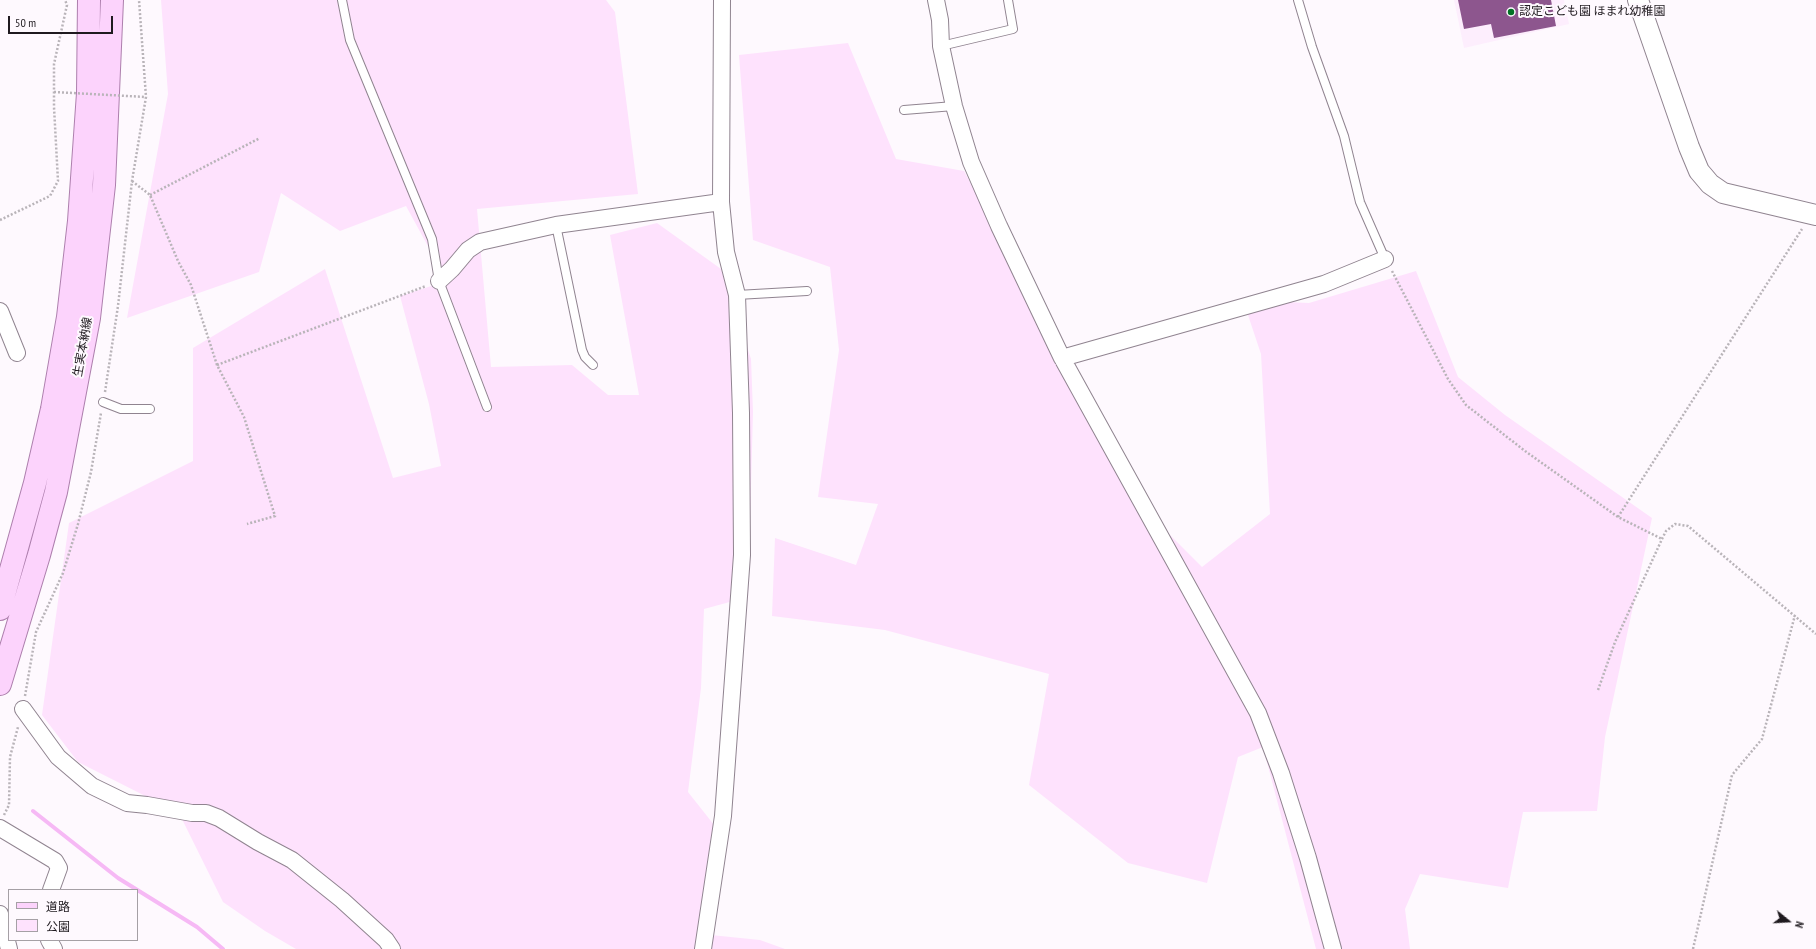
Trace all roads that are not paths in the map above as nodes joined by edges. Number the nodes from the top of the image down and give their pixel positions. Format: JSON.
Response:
{"nodes":[{"id":1,"x":89,"y":0,"type":"edge"},
{"id":2,"x":112,"y":0,"type":"edge"},
{"id":3,"x":342,"y":0,"type":"edge"},
{"id":4,"x":722,"y":0,"type":"edge"},
{"id":5,"x":936,"y":0,"type":"edge"},
{"id":6,"x":1008,"y":0,"type":"edge"},
{"id":7,"x":1298,"y":0,"type":"edge"},
{"id":8,"x":1638,"y":0,"type":"edge"},
{"id":9,"x":941,"y":46,"type":"junction"},
{"id":10,"x":954,"y":106,"type":"junction"},
{"id":11,"x":904,"y":110,"type":"dead end"},
{"id":12,"x":721,"y":202,"type":"junction"},
{"id":13,"x":1814,"y":214,"type":"edge"},
{"id":14,"x":556,"y":225,"type":"junction"},
{"id":15,"x":1385,"y":259,"type":"joint"},
{"id":16,"x":439,"y":281,"type":"junction"},
{"id":17,"x":807,"y":291,"type":"dead end"},
{"id":18,"x":737,"y":295,"type":"junction"},
{"id":19,"x":0,"y":311,"type":"edge"},
{"id":20,"x":17,"y":353,"type":"dead end"},
{"id":21,"x":1062,"y":358,"type":"junction"},
{"id":22,"x":593,"y":365,"type":"dead end"},
{"id":23,"x":103,"y":402,"type":"dead end"},
{"id":24,"x":487,"y":407,"type":"dead end"},
{"id":25,"x":150,"y":408,"type":"dead end"},
{"id":26,"x":0,"y":609,"type":"edge"},
{"id":27,"x":0,"y":684,"type":"edge"},
{"id":28,"x":23,"y":709,"type":"dead end"},
{"id":29,"x":0,"y":828,"type":"edge"},
{"id":30,"x":50,"y":889,"type":"edge"},
{"id":31,"x":0,"y":914,"type":"edge"},
{"id":32,"x":9,"y":949,"type":"edge"},
{"id":33,"x":392,"y":949,"type":"edge"},
{"id":34,"x":703,"y":949,"type":"edge"},
{"id":35,"x":1333,"y":949,"type":"edge"}],
"edges":[{"from":1,"to":26,"type":"main road","name":"生実本納線"},
{"from":2,"to":27,"type":"main road","name":"生実本納線"},
{"from":3,"to":16,"type":"lane"},
{"from":4,"to":12,"type":"street"},
{"from":5,"to":9,"type":"street"},
{"from":6,"to":9,"type":"lane"},
{"from":7,"to":15,"type":"lane"},
{"from":8,"to":13,"type":"street"},
{"from":9,"to":10,"type":"street"},
{"from":10,"to":11,"type":"lane"},
{"from":10,"to":21,"type":"street"},
{"from":12,"to":14,"type":"street"},
{"from":12,"to":18,"type":"street"},
{"from":14,"to":16,"type":"street"},
{"from":14,"to":22,"type":"lane"},
{"from":15,"to":21,"type":"street"},
{"from":16,"to":24,"type":"lane"},
{"from":17,"to":18,"type":"lane"},
{"from":18,"to":34,"type":"street"},
{"from":19,"to":20,"type":"street"},
{"from":21,"to":35,"type":"street"},
{"from":23,"to":25,"type":"lane"},
{"from":28,"to":33,"type":"street"},
{"from":29,"to":30,"type":"street"},
{"from":31,"to":32,"type":"street"}]}
